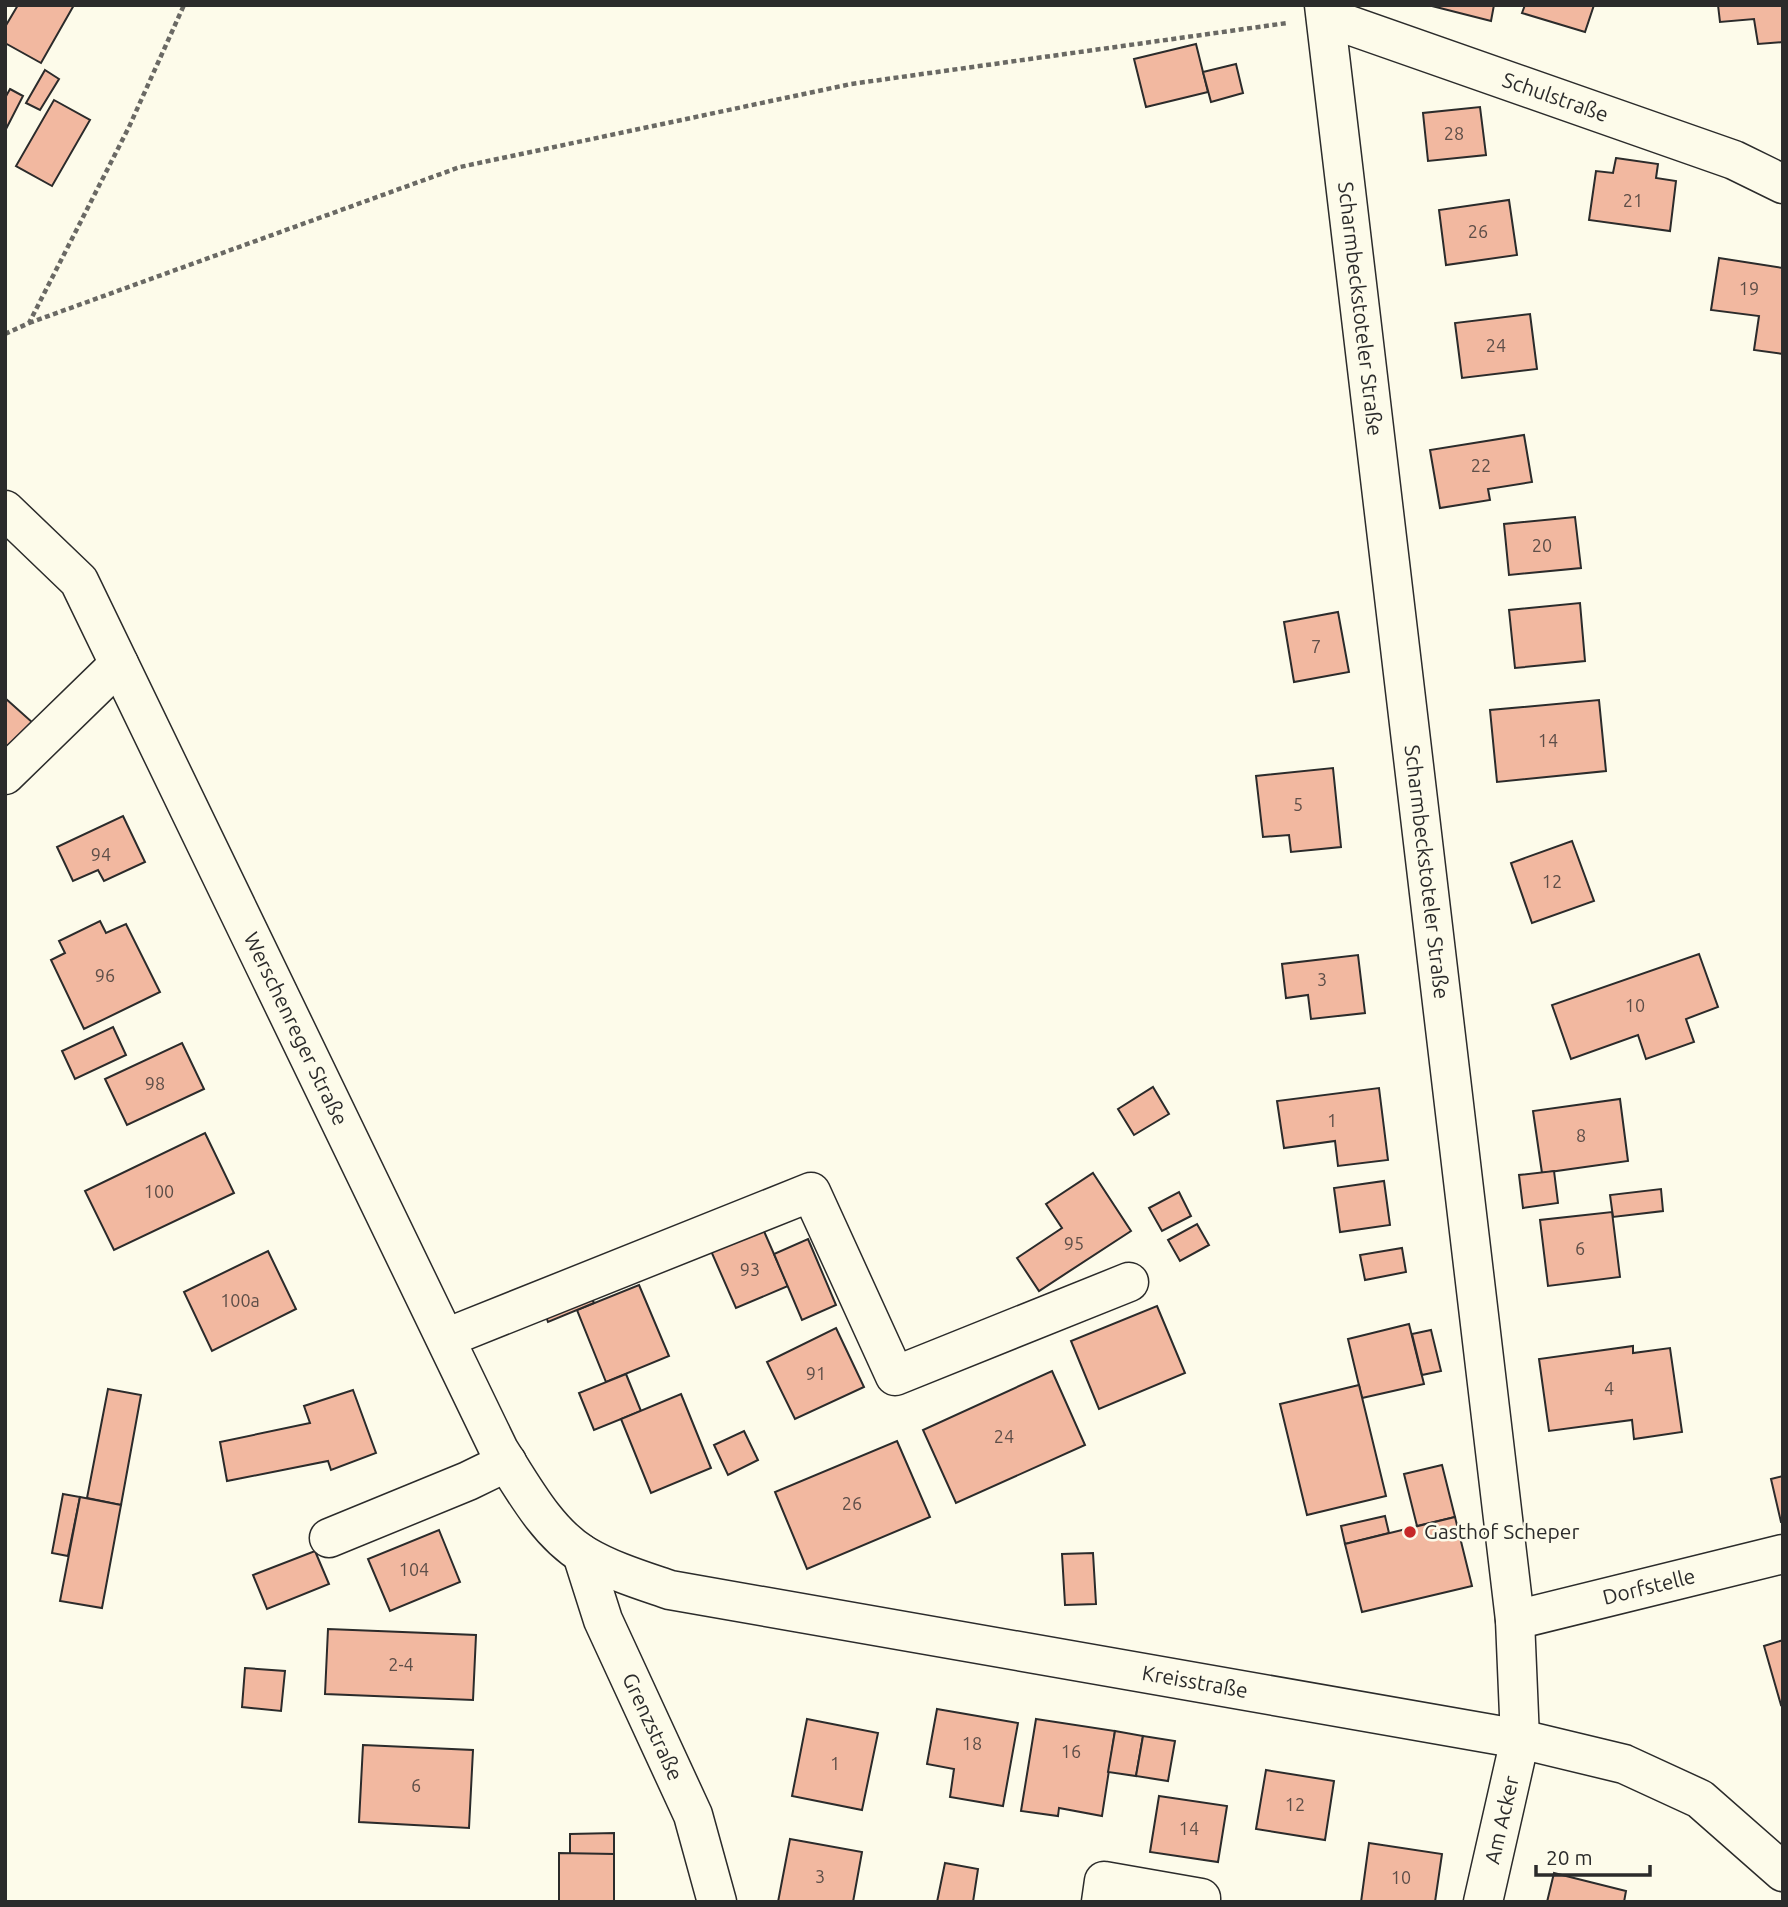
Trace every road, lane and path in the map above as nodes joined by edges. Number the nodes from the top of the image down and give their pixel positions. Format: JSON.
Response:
{"nodes":[{"id":1,"x":184,"y":5,"type":"edge"},
{"id":2,"x":1325,"y":11,"type":"edge"},
{"id":3,"x":1783,"y":184,"type":"edge"},
{"id":4,"x":29,"y":323,"type":"junction"},
{"id":5,"x":5,"y":334,"type":"edge"},
{"id":6,"x":5,"y":510,"type":"edge"},
{"id":7,"x":119,"y":664,"type":"junction"},
{"id":8,"x":5,"y":775,"type":"edge"},
{"id":9,"x":1129,"y":1282,"type":"dead end"},
{"id":10,"x":446,"y":1338,"type":"junction"},
{"id":11,"x":507,"y":1462,"type":"junction"},
{"id":12,"x":329,"y":1538,"type":"dead end"},
{"id":13,"x":582,"y":1554,"type":"junction"},
{"id":14,"x":1783,"y":1554,"type":"edge"},
{"id":15,"x":1515,"y":1620,"type":"junction"},
{"id":16,"x":1520,"y":1739,"type":"junction"},
{"id":17,"x":1783,"y":1871,"type":"edge"},
{"id":18,"x":717,"y":1902,"type":"edge"},
{"id":19,"x":1101,"y":1902,"type":"edge"},
{"id":20,"x":1200,"y":1902,"type":"edge"},
{"id":21,"x":1483,"y":1902,"type":"edge"}],
"edges":[{"from":1,"to":4,"type":"path"},
{"from":2,"to":3,"type":"street","name":"Schulstraße"},
{"from":2,"to":4,"type":"path"},
{"from":2,"to":15,"type":"street","name":"Scharmbeckstoteler Straße"},
{"from":4,"to":5,"type":"path"},
{"from":6,"to":7,"type":"street","name":"Werschenreger Straße"},
{"from":7,"to":8,"type":"street"},
{"from":7,"to":10,"type":"street","name":"Werschenreger Straße"},
{"from":9,"to":10,"type":"street"},
{"from":10,"to":11,"type":"street","name":"Werschenreger Straße"},
{"from":11,"to":12,"type":"street"},
{"from":11,"to":13,"type":"street","name":"Werschenreger Straße"},
{"from":13,"to":16,"type":"street","name":"Kreisstraße"},
{"from":13,"to":18,"type":"street","name":"Grenzstraße"},
{"from":14,"to":15,"type":"street","name":"Dorfstelle"},
{"from":15,"to":16,"type":"street","name":"Scharmbeckstoteler Straße"},
{"from":16,"to":17,"type":"street","name":"Kreisstraße"},
{"from":16,"to":21,"type":"street","name":"Am Acker"},
{"from":19,"to":20,"type":"street"}]}
